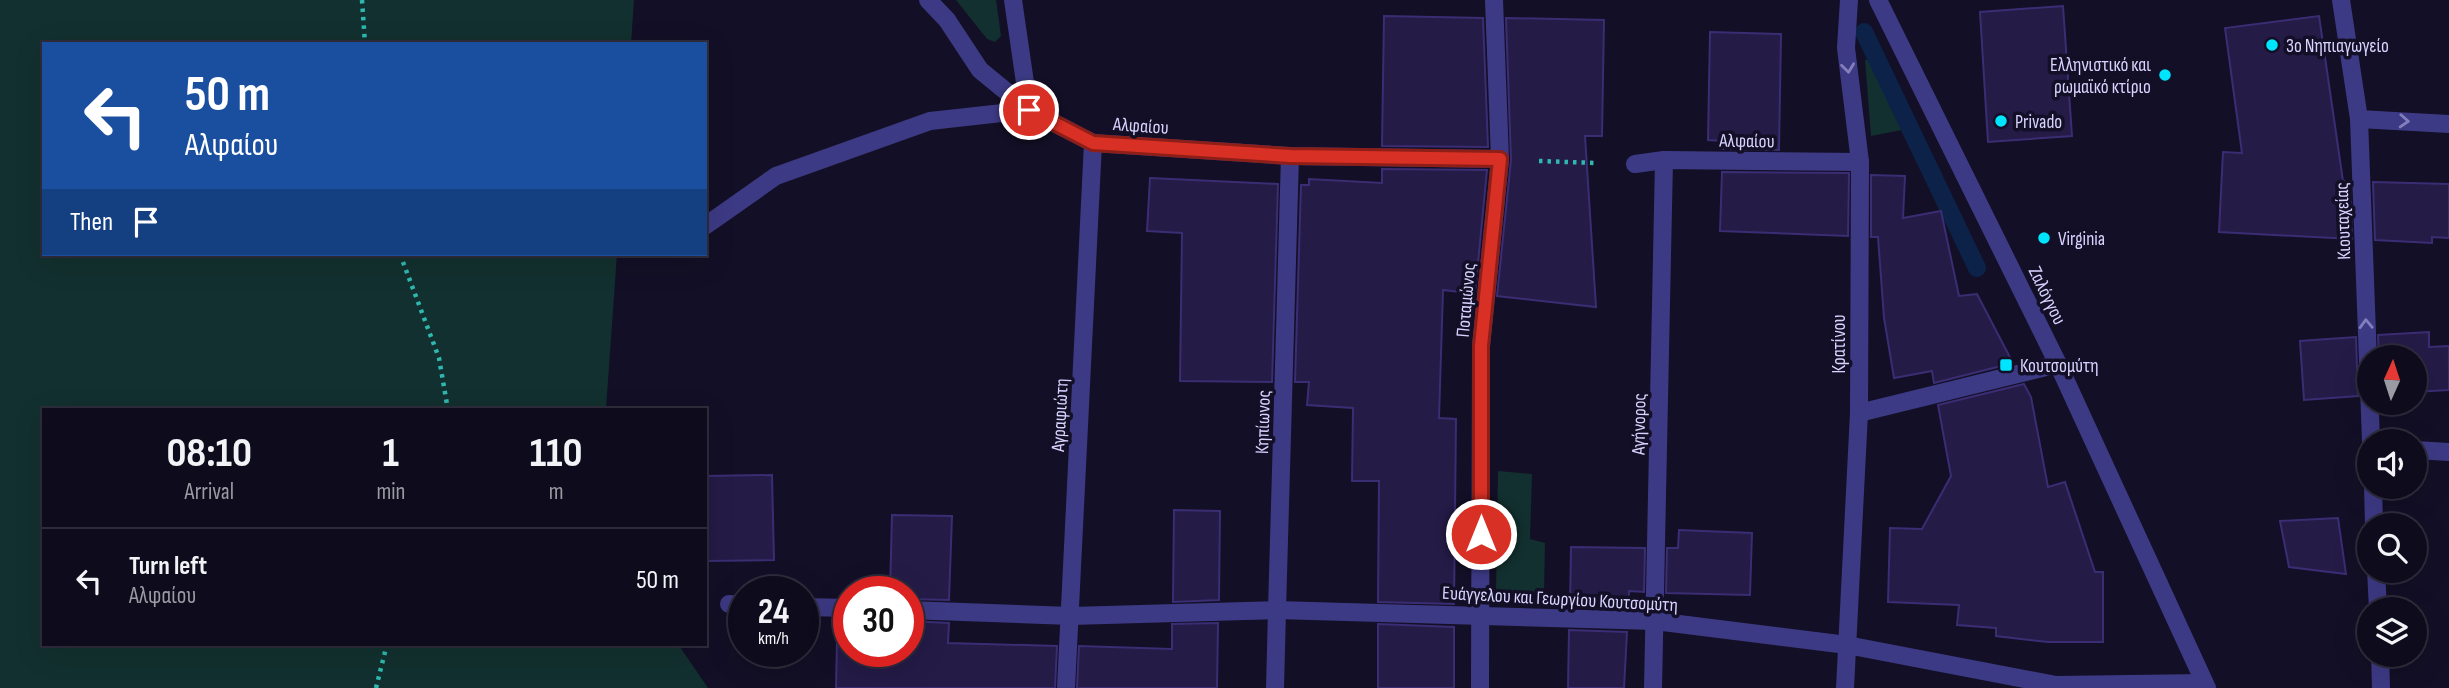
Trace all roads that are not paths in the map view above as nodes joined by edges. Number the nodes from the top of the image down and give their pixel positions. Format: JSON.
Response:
{"nodes":[{"id":1,"x":928,"y":0,"type":"edge"},
{"id":2,"x":1013,"y":0,"type":"edge"},
{"id":3,"x":1493,"y":0,"type":"edge"},
{"id":4,"x":1849,"y":0,"type":"edge"},
{"id":5,"x":1878,"y":0,"type":"edge"},
{"id":6,"x":2341,"y":0,"type":"edge"},
{"id":7,"x":1029,"y":110,"type":"junction"},
{"id":8,"x":2359,"y":119,"type":"junction"},
{"id":9,"x":2449,"y":124,"type":"edge"},
{"id":10,"x":1093,"y":143,"type":"junction"},
{"id":11,"x":1290,"y":156,"type":"junction"},
{"id":12,"x":1500,"y":159,"type":"junction"},
{"id":13,"x":1664,"y":160,"type":"junction"},
{"id":14,"x":1860,"y":162,"type":"junction"},
{"id":15,"x":1635,"y":164,"type":"dead end"},
{"id":16,"x":707,"y":225,"type":"edge"},
{"id":17,"x":2058,"y":364,"type":"junction"},
{"id":18,"x":1859,"y":413,"type":"junction"},
{"id":19,"x":2371,"y":429,"type":"edge"},
{"id":20,"x":2427,"y":451,"type":"edge"},
{"id":21,"x":2449,"y":452,"type":"edge"},
{"id":22,"x":1277,"y":610,"type":"junction"},
{"id":23,"x":924,"y":611,"type":"edge"},
{"id":24,"x":1480,"y":614,"type":"junction"},
{"id":25,"x":1071,"y":616,"type":"junction"},
{"id":26,"x":1655,"y":621,"type":"junction"},
{"id":27,"x":1847,"y":645,"type":"junction"},
{"id":28,"x":2380,"y":667,"type":"edge"},
{"id":29,"x":2206,"y":685,"type":"edge"},
{"id":30,"x":2056,"y":687,"type":"edge"},
{"id":31,"x":1066,"y":688,"type":"edge"},
{"id":32,"x":1275,"y":688,"type":"edge"},
{"id":33,"x":1480,"y":688,"type":"edge"},
{"id":34,"x":1653,"y":688,"type":"edge"},
{"id":35,"x":1846,"y":688,"type":"edge"},
{"id":36,"x":2381,"y":688,"type":"edge"}],
"edges":[{"from":1,"to":7,"type":"street","name":"Αλφαίου"},
{"from":2,"to":7,"type":"street"},
{"from":3,"to":12,"type":"street","name":"Ποταμώνος"},
{"from":4,"to":14,"type":"street","name":"Κρατίνου","one_way":true},
{"from":5,"to":17,"type":"street","name":"Ζαλόγγου"},
{"from":6,"to":8,"type":"street","name":"Κιουταχείας"},
{"from":7,"to":10,"type":"street","name":"Αλφαίου"},
{"from":7,"to":16,"type":"street"},
{"from":8,"to":9,"type":"street","one_way":true},
{"from":19,"to":8,"type":"street","name":"Κιουταχείας","one_way":true},
{"from":10,"to":11,"type":"street","name":"Αλφαίου"},
{"from":10,"to":25,"type":"street","name":"Αγραφιώτη"},
{"from":11,"to":12,"type":"street","name":"Αλφαίου"},
{"from":11,"to":22,"type":"street","name":"Κηπίωνος"},
{"from":12,"to":24,"type":"street","name":"Ποταμώνος"},
{"from":13,"to":14,"type":"street","name":"Αλφαίου"},
{"from":13,"to":15,"type":"street","name":"Αλφαίου"},
{"from":13,"to":26,"type":"street","name":"Αγήνορος"},
{"from":14,"to":18,"type":"street","name":"Κρατίνου"},
{"from":17,"to":18,"type":"street"},
{"from":17,"to":29,"type":"street","name":"Ζαλόγγου"},
{"from":18,"to":27,"type":"street","name":"Κρατίνου"},
{"from":20,"to":21,"type":"street"},
{"from":22,"to":24,"type":"street","name":"Ευάγγελου και Γεωργίου Κουτσομύτη"},
{"from":22,"to":25,"type":"street","name":"Ευάγγελου και Γεωργίου Κουτσομύτη"},
{"from":22,"to":32,"type":"street","name":"Κηπίωνος"},
{"from":23,"to":25,"type":"street","name":"Ευάγγελου και Γεωργίου Κουτσομύτη"},
{"from":24,"to":26,"type":"street","name":"Ευάγγελου και Γεωργίου Κουτσομύτη"},
{"from":24,"to":33,"type":"street","name":"Ποταμώνος"},
{"from":25,"to":31,"type":"street","name":"Αγραφιώτη"},
{"from":26,"to":27,"type":"street","name":"Ευάγγελου και Γεωργίου Κουτσομύτη"},
{"from":26,"to":34,"type":"street","name":"Αγήνορος"},
{"from":27,"to":30,"type":"street","name":"Ευάγγελου και Γεωργίου Κουτσομύτη"},
{"from":27,"to":35,"type":"street","name":"Κρατίνου"},
{"from":28,"to":36,"type":"street"},
{"from":29,"to":30,"type":"street","name":"Ευάγγελου και Γεωργίου Κουτσομύτη"}]}
